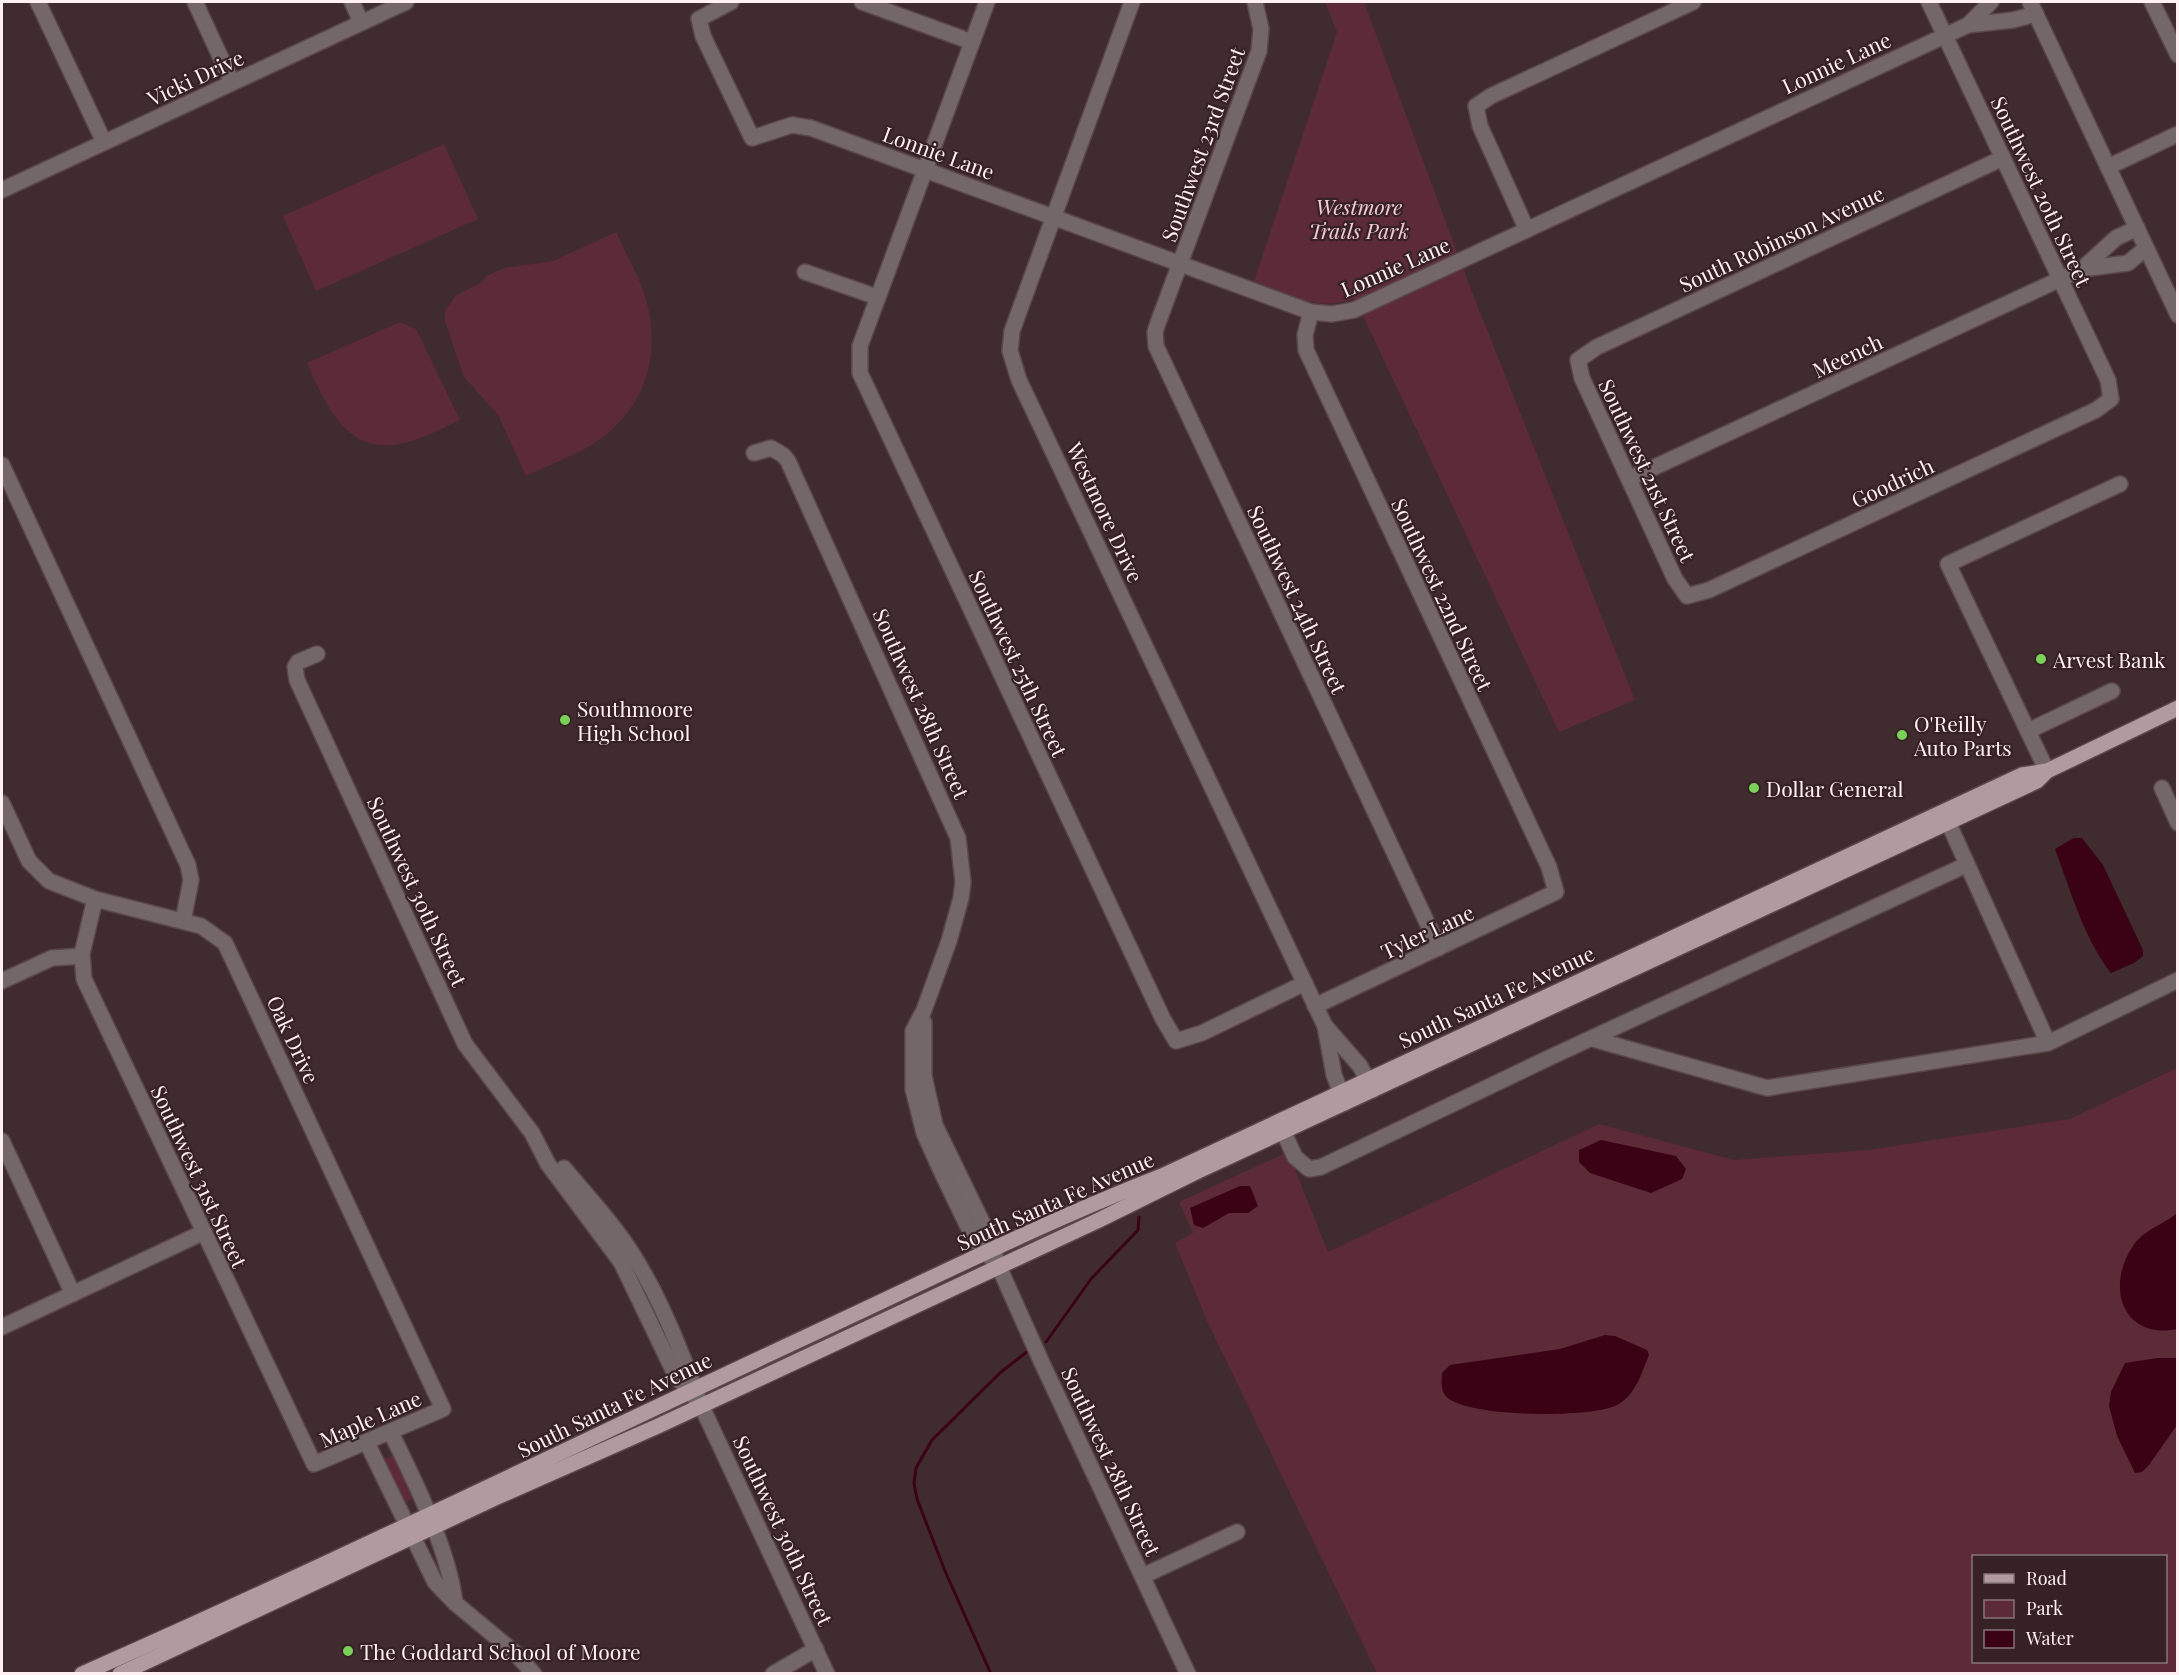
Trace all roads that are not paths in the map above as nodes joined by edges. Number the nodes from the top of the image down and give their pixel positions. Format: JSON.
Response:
{"nodes":[{"id":1,"x":38,"y":2,"type":"edge"},
{"id":2,"x":195,"y":2,"type":"edge"},
{"id":3,"x":352,"y":2,"type":"edge"},
{"id":4,"x":406,"y":2,"type":"edge"},
{"id":5,"x":731,"y":2,"type":"edge"},
{"id":6,"x":862,"y":2,"type":"edge"},
{"id":7,"x":987,"y":2,"type":"edge"},
{"id":8,"x":1131,"y":2,"type":"edge"},
{"id":9,"x":1255,"y":2,"type":"edge"},
{"id":10,"x":1693,"y":2,"type":"edge"},
{"id":11,"x":1929,"y":2,"type":"edge"},
{"id":12,"x":1991,"y":2,"type":"edge"},
{"id":13,"x":2152,"y":2,"type":"edge"},
{"id":14,"x":2033,"y":8,"type":"edge"},
{"id":15,"x":362,"y":22,"type":"junction"},
{"id":16,"x":1968,"y":25,"type":"junction"},
{"id":17,"x":1945,"y":34,"type":"junction"},
{"id":18,"x":972,"y":42,"type":"junction"},
{"id":19,"x":2178,"y":56,"type":"edge"},
{"id":20,"x":232,"y":82,"type":"junction"},
{"id":21,"x":2178,"y":134,"type":"edge"},
{"id":22,"x":104,"y":142,"type":"junction"},
{"id":23,"x":2003,"y":158,"type":"junction"},
{"id":24,"x":2108,"y":167,"type":"junction"},
{"id":25,"x":925,"y":169,"type":"junction"},
{"id":26,"x":2,"y":190,"type":"edge"},
{"id":27,"x":1052,"y":217,"type":"junction"},
{"id":28,"x":2137,"y":228,"type":"junction"},
{"id":29,"x":1527,"y":230,"type":"junction"},
{"id":30,"x":2146,"y":248,"type":"junction"},
{"id":31,"x":1180,"y":264,"type":"junction"},
{"id":32,"x":2082,"y":268,"type":"junction"},
{"id":33,"x":805,"y":272,"type":"dead end"},
{"id":34,"x":2059,"y":279,"type":"junction"},
{"id":35,"x":877,"y":297,"type":"junction"},
{"id":36,"x":1311,"y":312,"type":"junction"},
{"id":37,"x":2178,"y":315,"type":"edge"},
{"id":38,"x":1578,"y":360,"type":"joint"},
{"id":39,"x":2111,"y":399,"type":"joint"},
{"id":40,"x":754,"y":453,"type":"dead end"},
{"id":41,"x":2,"y":465,"type":"edge"},
{"id":42,"x":1629,"y":479,"type":"junction"},
{"id":43,"x":2120,"y":484,"type":"dead end"},
{"id":44,"x":1687,"y":596,"type":"joint"},
{"id":45,"x":317,"y":654,"type":"dead end"},
{"id":46,"x":2112,"y":692,"type":"dead end"},
{"id":47,"x":2178,"y":708,"type":"edge"},
{"id":48,"x":2028,"y":731,"type":"junction"},
{"id":49,"x":2047,"y":771,"type":"junction"},
{"id":50,"x":2162,"y":788,"type":"dead end"},
{"id":51,"x":2,"y":803,"type":"edge"},
{"id":52,"x":5,"y":820,"type":"edge"},
{"id":53,"x":1948,"y":822,"type":"junction"},
{"id":54,"x":2178,"y":823,"type":"edge"},
{"id":55,"x":1966,"y":865,"type":"junction"},
{"id":56,"x":1556,"y":892,"type":"joint"},
{"id":57,"x":95,"y":898,"type":"junction"},
{"id":58,"x":183,"y":921,"type":"junction"},
{"id":59,"x":1439,"y":948,"type":"junction"},
{"id":60,"x":82,"y":956,"type":"junction"},
{"id":61,"x":2178,"y":980,"type":"edge"},
{"id":62,"x":2,"y":981,"type":"edge"},
{"id":63,"x":1305,"y":983,"type":"junction"},
{"id":64,"x":1315,"y":1006,"type":"junction"},
{"id":65,"x":1325,"y":1026,"type":"junction"},
{"id":66,"x":1593,"y":1038,"type":"junction"},
{"id":67,"x":2048,"y":1043,"type":"junction"},
{"id":68,"x":1370,"y":1084,"type":"junction"},
{"id":69,"x":1343,"y":1097,"type":"junction"},
{"id":70,"x":1283,"y":1131,"type":"junction"},
{"id":71,"x":2,"y":1141,"type":"edge"},
{"id":72,"x":204,"y":1232,"type":"junction"},
{"id":73,"x":990,"y":1252,"type":"junction"},
{"id":74,"x":999,"y":1267,"type":"junction"},
{"id":75,"x":74,"y":1293,"type":"junction"},
{"id":76,"x":2,"y":1327,"type":"edge"},
{"id":77,"x":692,"y":1390,"type":"junction"},
{"id":78,"x":701,"y":1405,"type":"junction"},
{"id":79,"x":442,"y":1409,"type":"joint"},
{"id":80,"x":391,"y":1433,"type":"junction"},
{"id":81,"x":367,"y":1443,"type":"junction"},
{"id":82,"x":314,"y":1464,"type":"joint"},
{"id":83,"x":430,"y":1521,"type":"junction"},
{"id":84,"x":411,"y":1530,"type":"junction"},
{"id":85,"x":1238,"y":1532,"type":"dead end"},
{"id":86,"x":1143,"y":1576,"type":"junction"},
{"id":87,"x":455,"y":1604,"type":"junction"},
{"id":88,"x":816,"y":1649,"type":"junction"},
{"id":89,"x":82,"y":1674,"type":"edge"},
{"id":90,"x":120,"y":1674,"type":"edge"},
{"id":91,"x":534,"y":1674,"type":"edge"},
{"id":92,"x":773,"y":1674,"type":"edge"},
{"id":93,"x":827,"y":1674,"type":"edge"},
{"id":94,"x":1188,"y":1674,"type":"edge"}],
"edges":[{"from":1,"to":22,"type":"street"},
{"from":2,"to":20,"type":"street"},
{"from":3,"to":15,"type":"street"},
{"from":4,"to":15,"type":"street","name":"Vicki Drive"},
{"from":5,"to":25,"type":"street","name":"Lonnie Lane"},
{"from":6,"to":18,"type":"street"},
{"from":7,"to":18,"type":"street","name":"Southwest 25th Street"},
{"from":8,"to":27,"type":"street","name":"Westmore Drive"},
{"from":9,"to":31,"type":"street","name":"Southwest 23rd Street"},
{"from":10,"to":29,"type":"street"},
{"from":11,"to":17,"type":"street","name":"Southwest 20th Street"},
{"from":12,"to":16,"type":"street","name":"Lonnie Lane"},
{"from":13,"to":19,"type":"street"},
{"from":14,"to":16,"type":"street","name":"Lonnie Lane"},
{"from":14,"to":24,"type":"street"},
{"from":15,"to":20,"type":"street","name":"Vicki Drive"},
{"from":16,"to":17,"type":"street","name":"Lonnie Lane"},
{"from":17,"to":23,"type":"street","name":"Southwest 20th Street"},
{"from":17,"to":29,"type":"street","name":"Lonnie Lane"},
{"from":18,"to":25,"type":"street","name":"Southwest 25th Street"},
{"from":20,"to":22,"type":"street","name":"Vicki Drive"},
{"from":21,"to":24,"type":"street"},
{"from":22,"to":26,"type":"street","name":"Vicki Drive"},
{"from":23,"to":34,"type":"street","name":"Southwest 20th Street"},
{"from":23,"to":38,"type":"street","name":"South Robinson Avenue"},
{"from":24,"to":28,"type":"street"},
{"from":25,"to":27,"type":"street","name":"Lonnie Lane"},
{"from":25,"to":35,"type":"street","name":"Southwest 25th Street"},
{"from":27,"to":31,"type":"street","name":"Lonnie Lane"},
{"from":27,"to":63,"type":"street","name":"Westmore Drive"},
{"from":28,"to":30,"type":"street"},
{"from":28,"to":32,"type":"street","name":"Meench"},
{"from":29,"to":36,"type":"street","name":"Lonnie Lane"},
{"from":30,"to":32,"type":"street","name":"Meench"},
{"from":30,"to":37,"type":"street"},
{"from":31,"to":36,"type":"street","name":"Lonnie Lane"},
{"from":31,"to":59,"type":"street","name":"Southwest 24th Street"},
{"from":32,"to":34,"type":"street","name":"Meench"},
{"from":33,"to":35,"type":"street"},
{"from":34,"to":39,"type":"street","name":"Southwest 20th Street"},
{"from":34,"to":42,"type":"street","name":"Meench"},
{"from":35,"to":63,"type":"street","name":"Southwest 25th Street"},
{"from":36,"to":56,"type":"street","name":"Southwest 22nd Street"},
{"from":38,"to":42,"type":"street","name":"Southwest 21st Street"},
{"from":39,"to":44,"type":"street","name":"Goodrich"},
{"from":40,"to":73,"type":"street","name":"Southwest 28th Street"},
{"from":41,"to":58,"type":"street"},
{"from":42,"to":44,"type":"street","name":"Southwest 21st Street"},
{"from":43,"to":48,"type":"street"},
{"from":45,"to":77,"type":"street","name":"Southwest 30th Street"},
{"from":46,"to":48,"type":"street"},
{"from":47,"to":49,"type":"main road","name":"South Santa Fe Avenue"},
{"from":48,"to":49,"type":"street"},
{"from":49,"to":53,"type":"main road","name":"South Santa Fe Avenue"},
{"from":49,"to":68,"type":"main road","name":"South Santa Fe Avenue"},
{"from":50,"to":54,"type":"street"},
{"from":51,"to":52,"type":"street","name":"Oak Drive"},
{"from":52,"to":57,"type":"street","name":"Oak Drive"},
{"from":53,"to":55,"type":"street"},
{"from":53,"to":68,"type":"main road","name":"South Santa Fe Avenue"},
{"from":55,"to":66,"type":"street"},
{"from":55,"to":67,"type":"street"},
{"from":56,"to":59,"type":"street","name":"Tyler Lane"},
{"from":57,"to":58,"type":"street","name":"Oak Drive"},
{"from":57,"to":60,"type":"street","name":"Southwest 31st Street"},
{"from":58,"to":79,"type":"street","name":"Oak Drive"},
{"from":59,"to":64,"type":"street","name":"Tyler Lane"},
{"from":60,"to":62,"type":"street"},
{"from":60,"to":72,"type":"street","name":"Southwest 31st Street"},
{"from":61,"to":67,"type":"street"},
{"from":63,"to":64,"type":"street","name":"Westmore Drive"},
{"from":64,"to":65,"type":"street","name":"Westmore Drive"},
{"from":65,"to":68,"type":"street","name":"Westmore Drive"},
{"from":65,"to":69,"type":"street","name":"Westmore Drive"},
{"from":66,"to":67,"type":"street"},
{"from":66,"to":70,"type":"street"},
{"from":68,"to":69,"type":"main road","name":"South Santa Fe Avenue"},
{"from":69,"to":70,"type":"main road","name":"South Santa Fe Avenue"},
{"from":69,"to":73,"type":"main road","name":"South Santa Fe Avenue"},
{"from":70,"to":74,"type":"main road","name":"South Santa Fe Avenue"},
{"from":71,"to":75,"type":"street"},
{"from":72,"to":75,"type":"street"},
{"from":72,"to":82,"type":"street","name":"Southwest 31st Street"},
{"from":73,"to":74,"type":"street","name":"Southwest 28th Street"},
{"from":73,"to":77,"type":"main road","name":"South Santa Fe Avenue"},
{"from":74,"to":78,"type":"main road","name":"South Santa Fe Avenue"},
{"from":74,"to":86,"type":"street","name":"Southwest 28th Street"},
{"from":75,"to":76,"type":"street"},
{"from":77,"to":78,"type":"street","name":"Southwest 30th Street"},
{"from":77,"to":83,"type":"main road","name":"South Santa Fe Avenue"},
{"from":78,"to":83,"type":"main road","name":"South Santa Fe Avenue"},
{"from":78,"to":88,"type":"street","name":"Southwest 30th Street"},
{"from":79,"to":80,"type":"street","name":"Maple Lane"},
{"from":80,"to":81,"type":"street","name":"Maple Lane"},
{"from":80,"to":83,"type":"street"},
{"from":81,"to":82,"type":"street","name":"Maple Lane"},
{"from":81,"to":84,"type":"street"},
{"from":83,"to":84,"type":"main road","name":"South Santa Fe Avenue"},
{"from":83,"to":87,"type":"street"},
{"from":84,"to":87,"type":"street"},
{"from":84,"to":89,"type":"main road","name":"South Santa Fe Avenue"},
{"from":84,"to":90,"type":"main road","name":"South Santa Fe Avenue"},
{"from":85,"to":86,"type":"street"},
{"from":86,"to":94,"type":"street","name":"Southwest 28th Street"},
{"from":87,"to":91,"type":"street"},
{"from":88,"to":92,"type":"street"},
{"from":88,"to":93,"type":"street","name":"Southwest 30th Street"}]}
